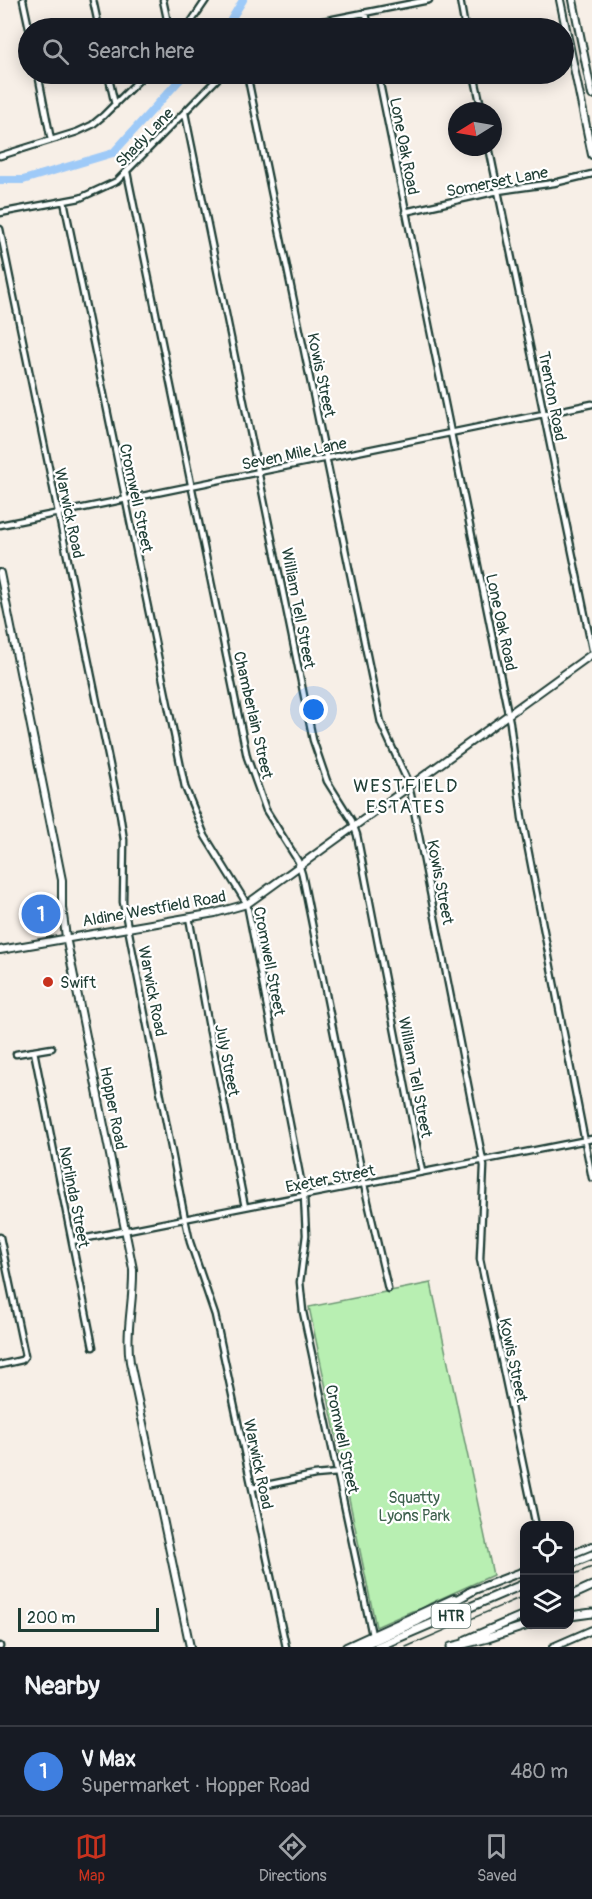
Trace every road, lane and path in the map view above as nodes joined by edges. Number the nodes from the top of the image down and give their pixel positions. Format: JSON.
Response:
{"nodes":[{"id":1,"x":23,"y":0,"type":"edge"},
{"id":2,"x":93,"y":0,"type":"edge"},
{"id":3,"x":163,"y":0,"type":"edge"},
{"id":4,"x":206,"y":0,"type":"edge"},
{"id":5,"x":429,"y":0,"type":"edge"},
{"id":6,"x":460,"y":0,"type":"edge"},
{"id":7,"x":560,"y":0,"type":"edge"},
{"id":8,"x":573,"y":0,"type":"edge"},
{"id":9,"x":366,"y":14,"type":"junction"},
{"id":10,"x":27,"y":18,"type":"edge"},
{"id":11,"x":97,"y":18,"type":"edge"},
{"id":12,"x":167,"y":18,"type":"edge"},
{"id":13,"x":194,"y":18,"type":"edge"},
{"id":14,"x":344,"y":18,"type":"edge"},
{"id":15,"x":367,"y":18,"type":"edge"},
{"id":16,"x":463,"y":18,"type":"edge"},
{"id":17,"x":564,"y":18,"type":"edge"},
{"id":18,"x":574,"y":67,"type":"edge"},
{"id":19,"x":40,"y":84,"type":"edge"},
{"id":20,"x":110,"y":84,"type":"edge"},
{"id":21,"x":135,"y":84,"type":"edge"},
{"id":22,"x":213,"y":84,"type":"edge"},
{"id":23,"x":249,"y":84,"type":"edge"},
{"id":24,"x":380,"y":84,"type":"edge"},
{"id":25,"x":476,"y":84,"type":"edge"},
{"id":26,"x":592,"y":95,"type":"edge"},
{"id":27,"x":480,"y":102,"type":"edge"},
{"id":28,"x":115,"y":105,"type":"junction"},
{"id":29,"x":185,"y":113,"type":"junction"},
{"id":30,"x":51,"y":140,"type":"junction"},
{"id":31,"x":592,"y":154,"type":"edge"},
{"id":32,"x":0,"y":156,"type":"edge"},
{"id":33,"x":491,"y":156,"type":"edge"},
{"id":34,"x":127,"y":172,"type":"junction"},
{"id":35,"x":592,"y":174,"type":"edge"},
{"id":36,"x":498,"y":191,"type":"junction"},
{"id":37,"x":64,"y":201,"type":"junction"},
{"id":38,"x":405,"y":212,"type":"junction"},
{"id":39,"x":0,"y":213,"type":"edge"},
{"id":40,"x":0,"y":229,"type":"edge"},
{"id":41,"x":592,"y":404,"type":"edge"},
{"id":42,"x":545,"y":414,"type":"junction"},
{"id":43,"x":451,"y":432,"type":"junction"},
{"id":44,"x":327,"y":458,"type":"junction"},
{"id":45,"x":259,"y":472,"type":"junction"},
{"id":46,"x":193,"y":486,"type":"junction"},
{"id":47,"x":125,"y":500,"type":"junction"},
{"id":48,"x":58,"y":513,"type":"junction"},
{"id":49,"x":0,"y":525,"type":"edge"},
{"id":50,"x":0,"y":573,"type":"edge"},
{"id":51,"x":592,"y":649,"type":"edge"},
{"id":52,"x":592,"y":654,"type":"edge"},
{"id":53,"x":508,"y":714,"type":"junction"},
{"id":54,"x":410,"y":787,"type":"junction"},
{"id":55,"x":354,"y":827,"type":"junction"},
{"id":56,"x":300,"y":867,"type":"junction"},
{"id":57,"x":247,"y":904,"type":"junction"},
{"id":58,"x":189,"y":918,"type":"junction"},
{"id":59,"x":128,"y":927,"type":"junction"},
{"id":60,"x":66,"y":937,"type":"junction"},
{"id":61,"x":0,"y":950,"type":"edge"},
{"id":62,"x":52,"y":1048,"type":"dead end"},
{"id":63,"x":34,"y":1051,"type":"junction"},
{"id":64,"x":16,"y":1054,"type":"dead end"},
{"id":65,"x":592,"y":1139,"type":"edge"},
{"id":66,"x":585,"y":1140,"type":"junction"},
{"id":67,"x":483,"y":1161,"type":"junction"},
{"id":68,"x":422,"y":1172,"type":"junction"},
{"id":69,"x":592,"y":1178,"type":"edge"},
{"id":70,"x":364,"y":1184,"type":"junction"},
{"id":71,"x":304,"y":1196,"type":"junction"},
{"id":72,"x":245,"y":1207,"type":"junction"},
{"id":73,"x":185,"y":1219,"type":"junction"},
{"id":74,"x":124,"y":1232,"type":"junction"},
{"id":75,"x":0,"y":1237,"type":"edge"},
{"id":76,"x":72,"y":1241,"type":"junction"},
{"id":77,"x":388,"y":1289,"type":"dead end"},
{"id":78,"x":93,"y":1347,"type":"dead end"},
{"id":79,"x":0,"y":1365,"type":"edge"},
{"id":80,"x":338,"y":1473,"type":"junction"},
{"id":81,"x":252,"y":1488,"type":"junction"},
{"id":82,"x":535,"y":1521,"type":"edge"},
{"id":83,"x":592,"y":1546,"type":"edge"},
{"id":84,"x":574,"y":1553,"type":"edge"},
{"id":85,"x":592,"y":1555,"type":"edge"},
{"id":86,"x":574,"y":1562,"type":"edge"},
{"id":87,"x":520,"y":1573,"type":"edge"},
{"id":88,"x":520,"y":1586,"type":"edge"},
{"id":89,"x":592,"y":1586,"type":"edge"},
{"id":90,"x":471,"y":1591,"type":"junction"},
{"id":91,"x":574,"y":1594,"type":"edge"},
{"id":92,"x":592,"y":1613,"type":"edge"},
{"id":93,"x":574,"y":1615,"type":"edge"},
{"id":94,"x":520,"y":1617,"type":"edge"},
{"id":95,"x":520,"y":1628,"type":"edge"},
{"id":96,"x":592,"y":1630,"type":"edge"},
{"id":97,"x":372,"y":1635,"type":"junction"},
{"id":98,"x":190,"y":1647,"type":"edge"},
{"id":99,"x":286,"y":1647,"type":"edge"},
{"id":100,"x":346,"y":1647,"type":"edge"},
{"id":101,"x":359,"y":1647,"type":"edge"},
{"id":102,"x":377,"y":1647,"type":"edge"},
{"id":103,"x":450,"y":1647,"type":"edge"},
{"id":104,"x":553,"y":1647,"type":"edge"}],
"edges":[{"from":1,"to":10,"type":"street"},
{"from":2,"to":11,"type":"street"},
{"from":3,"to":12,"type":"street"},
{"from":4,"to":13,"type":"street"},
{"from":5,"to":9,"type":"street"},
{"from":6,"to":16,"type":"street"},
{"from":7,"to":17,"type":"main road"},
{"from":8,"to":26,"type":"main road"},
{"from":9,"to":14,"type":"street"},
{"from":9,"to":15,"type":"street"},
{"from":18,"to":31,"type":"main road"},
{"from":19,"to":30,"type":"street"},
{"from":20,"to":28,"type":"street"},
{"from":21,"to":28,"type":"street"},
{"from":22,"to":29,"type":"street","name":"Shady Lane"},
{"from":23,"to":44,"type":"street","name":"Kowis Street"},
{"from":24,"to":38,"type":"street","name":"Lone Oak Road"},
{"from":25,"to":27,"type":"street"},
{"from":28,"to":30,"type":"street"},
{"from":29,"to":34,"type":"street","name":"Shady Lane"},
{"from":29,"to":45,"type":"street","name":"William Tell Street"},
{"from":30,"to":32,"type":"street"},
{"from":33,"to":36,"type":"street","name":"Trenton Road"},
{"from":34,"to":37,"type":"street","name":"Shady Lane"},
{"from":34,"to":46,"type":"street","name":"Chamberlain Street"},
{"from":35,"to":36,"type":"street","name":"Somerset Lane"},
{"from":36,"to":38,"type":"street","name":"Somerset Lane"},
{"from":36,"to":42,"type":"street","name":"Trenton Road"},
{"from":37,"to":39,"type":"street","name":"Shady Lane"},
{"from":37,"to":47,"type":"street","name":"Cromwell Street"},
{"from":38,"to":43,"type":"street","name":"Lone Oak Road"},
{"from":40,"to":48,"type":"street","name":"Warwick Road"},
{"from":41,"to":42,"type":"street","name":"Seven Mile Lane"},
{"from":42,"to":43,"type":"street","name":"Seven Mile Lane"},
{"from":42,"to":51,"type":"street","name":"Trenton Road"},
{"from":43,"to":44,"type":"street","name":"Seven Mile Lane"},
{"from":43,"to":53,"type":"street","name":"Lone Oak Road"},
{"from":44,"to":45,"type":"street","name":"Seven Mile Lane"},
{"from":44,"to":54,"type":"street","name":"Kowis Street"},
{"from":45,"to":46,"type":"street","name":"Seven Mile Lane"},
{"from":45,"to":55,"type":"street","name":"William Tell Street"},
{"from":46,"to":47,"type":"street","name":"Seven Mile Lane"},
{"from":46,"to":56,"type":"street","name":"Chamberlain Street"},
{"from":47,"to":48,"type":"street","name":"Seven Mile Lane"},
{"from":47,"to":57,"type":"street","name":"Cromwell Street"},
{"from":48,"to":49,"type":"street","name":"Seven Mile Lane"},
{"from":48,"to":59,"type":"street","name":"Warwick Road"},
{"from":50,"to":60,"type":"main road","name":"Hopper Road"},
{"from":52,"to":53,"type":"main road","name":"Aldine Westfield Road"},
{"from":53,"to":54,"type":"main road","name":"Aldine Westfield Road"},
{"from":53,"to":66,"type":"street","name":"Lone Oak Road"},
{"from":54,"to":55,"type":"main road","name":"Aldine Westfield Road"},
{"from":54,"to":67,"type":"street","name":"Kowis Street"},
{"from":55,"to":56,"type":"main road","name":"Aldine Westfield Road"},
{"from":55,"to":68,"type":"street","name":"William Tell Street"},
{"from":56,"to":57,"type":"main road","name":"Aldine Westfield Road"},
{"from":56,"to":70,"type":"street","name":"Chamberlain Street"},
{"from":57,"to":58,"type":"main road","name":"Aldine Westfield Road"},
{"from":57,"to":71,"type":"street","name":"Cromwell Street"},
{"from":58,"to":59,"type":"main road","name":"Aldine Westfield Road"},
{"from":58,"to":72,"type":"street","name":"July Street"},
{"from":59,"to":60,"type":"main road","name":"Aldine Westfield Road"},
{"from":59,"to":73,"type":"street","name":"Warwick Road"},
{"from":60,"to":61,"type":"main road","name":"Aldine Westfield Road"},
{"from":60,"to":74,"type":"main road","name":"Hopper Road"},
{"from":62,"to":63,"type":"street"},
{"from":63,"to":64,"type":"street"},
{"from":63,"to":76,"type":"street","name":"Norlinda Street"},
{"from":65,"to":66,"type":"street","name":"Exeter Street"},
{"from":66,"to":67,"type":"street","name":"Exeter Street"},
{"from":66,"to":69,"type":"street","name":"Lone Oak Road"},
{"from":67,"to":68,"type":"street","name":"Exeter Street"},
{"from":67,"to":82,"type":"street","name":"Kowis Street"},
{"from":68,"to":70,"type":"street","name":"Exeter Street"},
{"from":70,"to":71,"type":"street","name":"Exeter Street"},
{"from":70,"to":77,"type":"street","name":"Chamberlain Street"},
{"from":71,"to":72,"type":"street","name":"Exeter Street"},
{"from":71,"to":80,"type":"street","name":"Cromwell Street"},
{"from":72,"to":73,"type":"street","name":"Exeter Street"},
{"from":73,"to":74,"type":"street","name":"Exeter Street"},
{"from":73,"to":81,"type":"street","name":"Warwick Road"},
{"from":74,"to":76,"type":"street","name":"Exeter Street"},
{"from":74,"to":98,"type":"main road","name":"Hopper Road"},
{"from":75,"to":79,"type":"street"},
{"from":76,"to":78,"type":"street","name":"Norlinda Street"},
{"from":80,"to":81,"type":"street"},
{"from":80,"to":97,"type":"street","name":"Cromwell Street"},
{"from":81,"to":99,"type":"street","name":"Warwick Road"},
{"from":83,"to":84,"type":"main road"},
{"from":85,"to":86,"type":"highway"},
{"from":87,"to":90,"type":"main road"},
{"from":88,"to":102,"type":"highway","number":"HTR"},
{"from":89,"to":91,"type":"highway"},
{"from":90,"to":97,"type":"main road"},
{"from":90,"to":101,"type":"highway"},
{"from":92,"to":93,"type":"highway"},
{"from":94,"to":103,"type":"highway","number":"HTR"},
{"from":95,"to":103,"type":"highway"},
{"from":96,"to":104,"type":"main road"},
{"from":97,"to":100,"type":"main road"}]}
